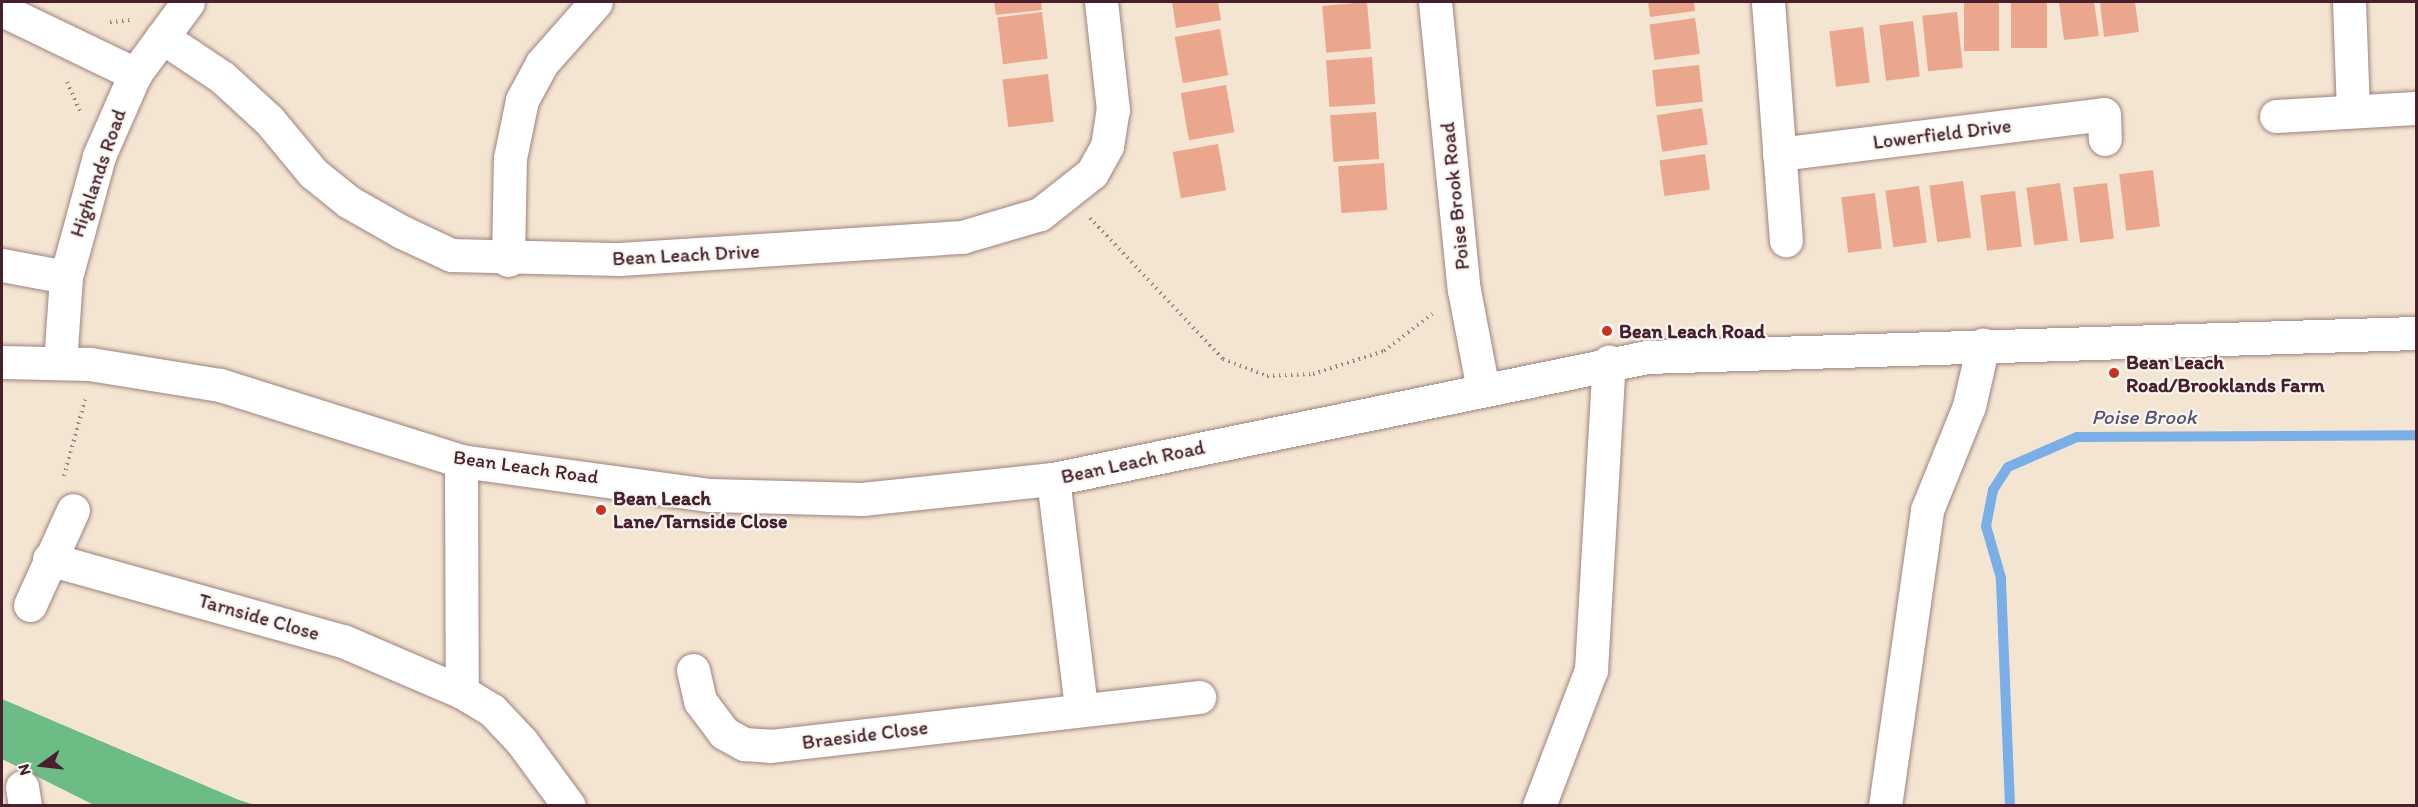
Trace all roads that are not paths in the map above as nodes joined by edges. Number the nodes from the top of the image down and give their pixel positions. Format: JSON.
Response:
{"nodes":[{"id":1,"x":188,"y":2,"type":"edge"},
{"id":2,"x":596,"y":2,"type":"edge"},
{"id":3,"x":1101,"y":2,"type":"edge"},
{"id":4,"x":1435,"y":2,"type":"edge"},
{"id":5,"x":1768,"y":2,"type":"edge"},
{"id":6,"x":2349,"y":2,"type":"edge"},
{"id":7,"x":2,"y":10,"type":"edge"},
{"id":8,"x":162,"y":37,"type":"junction"},
{"id":9,"x":135,"y":74,"type":"junction"},
{"id":10,"x":2416,"y":108,"type":"edge"},
{"id":11,"x":2353,"y":111,"type":"junction"},
{"id":12,"x":2104,"y":114,"type":"dead end"},
{"id":13,"x":2276,"y":116,"type":"dead end"},
{"id":14,"x":1779,"y":154,"type":"junction"},
{"id":15,"x":1786,"y":240,"type":"dead end"},
{"id":16,"x":508,"y":260,"type":"junction"},
{"id":17,"x":2,"y":265,"type":"edge"},
{"id":18,"x":66,"y":277,"type":"junction"},
{"id":19,"x":2416,"y":333,"type":"edge"},
{"id":20,"x":1983,"y":345,"type":"junction"},
{"id":21,"x":2,"y":362,"type":"edge"},
{"id":22,"x":1609,"y":362,"type":"junction"},
{"id":23,"x":75,"y":364,"type":"junction"},
{"id":24,"x":1484,"y":390,"type":"junction"},
{"id":25,"x":461,"y":461,"type":"junction"},
{"id":26,"x":1053,"y":479,"type":"junction"},
{"id":27,"x":73,"y":510,"type":"road end"},
{"id":28,"x":49,"y":559,"type":"junction"},
{"id":29,"x":30,"y":605,"type":"dead end"},
{"id":30,"x":696,"y":670,"type":"dead end"},
{"id":31,"x":462,"y":692,"type":"junction"},
{"id":32,"x":1199,"y":697,"type":"dead end"},
{"id":33,"x":1081,"y":708,"type":"junction"},
{"id":34,"x":569,"y":806,"type":"edge"},
{"id":35,"x":1539,"y":806,"type":"edge"},
{"id":36,"x":1885,"y":806,"type":"edge"}],
"edges":[{"from":1,"to":8,"type":"street","name":"Highlands Road"},
{"from":2,"to":16,"type":"street"},
{"from":3,"to":16,"type":"street","name":"Bean Leach Drive"},
{"from":4,"to":24,"type":"street","name":"Poise Brook Road"},
{"from":5,"to":14,"type":"street"},
{"from":6,"to":11,"type":"street"},
{"from":7,"to":9,"type":"street"},
{"from":8,"to":9,"type":"street","name":"Highlands Road"},
{"from":8,"to":16,"type":"street","name":"Bean Leach Drive"},
{"from":9,"to":18,"type":"street","name":"Highlands Road"},
{"from":10,"to":11,"type":"street"},
{"from":11,"to":13,"type":"street"},
{"from":12,"to":14,"type":"street","name":"Lowerfield Drive"},
{"from":14,"to":15,"type":"street"},
{"from":17,"to":18,"type":"street"},
{"from":18,"to":23,"type":"street","name":"Highlands Road"},
{"from":19,"to":20,"type":"street","name":"Bean Leach Road"},
{"from":20,"to":22,"type":"street","name":"Bean Leach Road"},
{"from":20,"to":36,"type":"street"},
{"from":21,"to":23,"type":"street","name":"Bean Leach Road"},
{"from":22,"to":24,"type":"street","name":"Bean Leach Road"},
{"from":22,"to":35,"type":"street"},
{"from":23,"to":25,"type":"street","name":"Bean Leach Road"},
{"from":24,"to":26,"type":"street","name":"Bean Leach Road"},
{"from":25,"to":26,"type":"street","name":"Bean Leach Road"},
{"from":25,"to":31,"type":"street"},
{"from":26,"to":33,"type":"street"},
{"from":27,"to":28,"type":"street"},
{"from":28,"to":29,"type":"street"},
{"from":28,"to":31,"type":"street","name":"Tarnside Close"},
{"from":30,"to":33,"type":"street","name":"Braeside Close"},
{"from":31,"to":34,"type":"street","name":"Tarnside Close"},
{"from":32,"to":33,"type":"street","name":"Braeside Close"}]}
